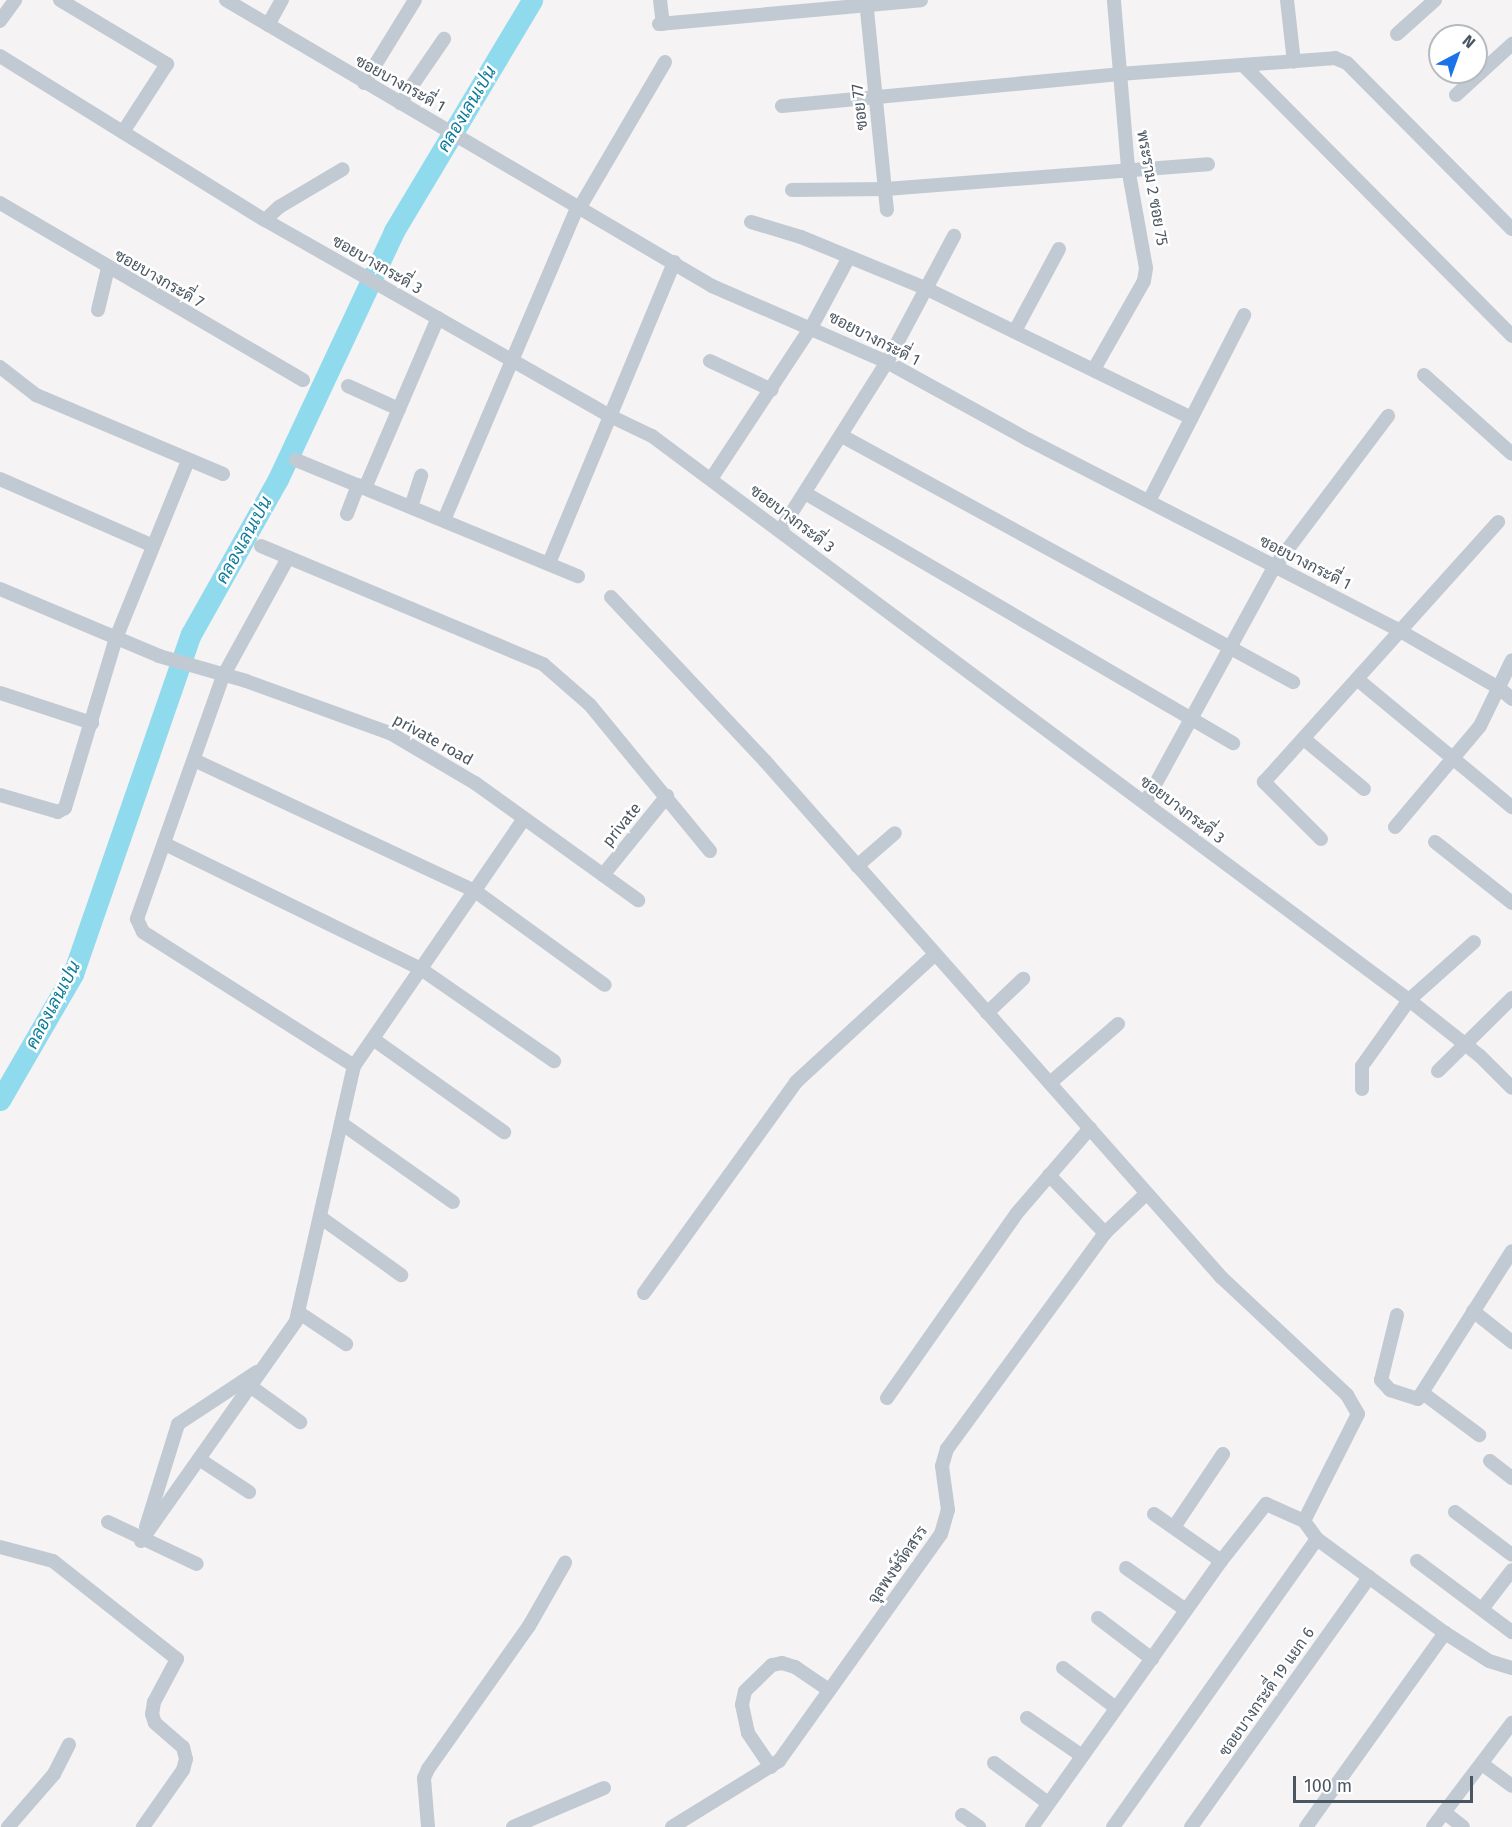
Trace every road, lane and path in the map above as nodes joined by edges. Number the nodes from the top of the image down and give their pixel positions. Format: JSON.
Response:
{"nodes":[{"id":1,"x":15,"y":0,"type":"edge"},
{"id":2,"x":60,"y":0,"type":"edge"},
{"id":3,"x":226,"y":0,"type":"edge"},
{"id":4,"x":282,"y":0,"type":"edge"},
{"id":5,"x":415,"y":0,"type":"edge"},
{"id":6,"x":660,"y":0,"type":"edge"},
{"id":7,"x":921,"y":0,"type":"edge"},
{"id":8,"x":1114,"y":0,"type":"edge"},
{"id":9,"x":1287,"y":0,"type":"edge"},
{"id":10,"x":1435,"y":0,"type":"edge"},
{"id":11,"x":866,"y":3,"type":"edge"},
{"id":12,"x":0,"y":21,"type":"edge"},
{"id":13,"x":268,"y":25,"type":"junction"},
{"id":14,"x":1397,"y":34,"type":"dead end"},
{"id":15,"x":444,"y":39,"type":"dead end"},
{"id":16,"x":1512,"y":44,"type":"edge"},
{"id":17,"x":0,"y":56,"type":"edge"},
{"id":18,"x":665,"y":62,"type":"dead end"},
{"id":19,"x":1294,"y":62,"type":"junction"},
{"id":20,"x":1245,"y":67,"type":"junction"},
{"id":21,"x":1119,"y":74,"type":"junction"},
{"id":22,"x":364,"y":83,"type":"junction"},
{"id":23,"x":1456,"y":95,"type":"dead end"},
{"id":24,"x":876,"y":98,"type":"junction"},
{"id":25,"x":400,"y":104,"type":"junction"},
{"id":26,"x":782,"y":106,"type":"dead end"},
{"id":27,"x":123,"y":132,"type":"junction"},
{"id":28,"x":1208,"y":164,"type":"dead end"},
{"id":29,"x":1128,"y":168,"type":"junction"},
{"id":30,"x":343,"y":169,"type":"dead end"},
{"id":31,"x":886,"y":189,"type":"junction"},
{"id":32,"x":792,"y":190,"type":"dead end"},
{"id":33,"x":0,"y":202,"type":"edge"},
{"id":34,"x":579,"y":207,"type":"junction"},
{"id":35,"x":887,"y":210,"type":"dead end"},
{"id":36,"x":266,"y":220,"type":"junction"},
{"id":37,"x":751,"y":222,"type":"dead end"},
{"id":38,"x":1512,"y":229,"type":"edge"},
{"id":39,"x":954,"y":236,"type":"dead end"},
{"id":40,"x":1059,"y":249,"type":"dead end"},
{"id":41,"x":849,"y":257,"type":"junction"},
{"id":42,"x":674,"y":262,"type":"junction"},
{"id":43,"x":108,"y":268,"type":"junction"},
{"id":44,"x":927,"y":289,"type":"junction"},
{"id":45,"x":98,"y":310,"type":"dead end"},
{"id":46,"x":1244,"y":315,"type":"dead end"},
{"id":47,"x":438,"y":318,"type":"junction"},
{"id":48,"x":812,"y":326,"type":"junction"},
{"id":49,"x":1015,"y":331,"type":"junction"},
{"id":50,"x":1512,"y":336,"type":"edge"},
{"id":51,"x":512,"y":360,"type":"junction"},
{"id":52,"x":710,"y":361,"type":"dead end"},
{"id":53,"x":887,"y":362,"type":"junction"},
{"id":54,"x":0,"y":367,"type":"edge"},
{"id":55,"x":1094,"y":369,"type":"junction"},
{"id":56,"x":1424,"y":375,"type":"dead end"},
{"id":57,"x":303,"y":380,"type":"dead end"},
{"id":58,"x":348,"y":386,"type":"dead end"},
{"id":59,"x":772,"y":390,"type":"junction"},
{"id":60,"x":399,"y":409,"type":"junction"},
{"id":61,"x":610,"y":416,"type":"junction"},
{"id":62,"x":1388,"y":416,"type":"dead end"},
{"id":63,"x":1191,"y":418,"type":"junction"},
{"id":64,"x":842,"y":436,"type":"junction"},
{"id":65,"x":1512,"y":454,"type":"edge"},
{"id":66,"x":188,"y":460,"type":"junction"},
{"id":67,"x":296,"y":460,"type":"dead end"},
{"id":68,"x":223,"y":474,"type":"dead end"},
{"id":69,"x":421,"y":476,"type":"dead end"},
{"id":70,"x":711,"y":478,"type":"junction"},
{"id":71,"x":0,"y":479,"type":"edge"},
{"id":72,"x":361,"y":487,"type":"junction"},
{"id":73,"x":805,"y":493,"type":"junction"},
{"id":74,"x":1149,"y":501,"type":"junction"},
{"id":75,"x":411,"y":507,"type":"junction"},
{"id":76,"x":347,"y":514,"type":"dead end"},
{"id":77,"x":444,"y":520,"type":"junction"},
{"id":78,"x":1498,"y":522,"type":"dead end"},
{"id":79,"x":780,"y":531,"type":"junction"},
{"id":80,"x":153,"y":546,"type":"junction"},
{"id":81,"x":261,"y":546,"type":"dead end"},
{"id":82,"x":288,"y":558,"type":"junction"},
{"id":83,"x":549,"y":563,"type":"junction"},
{"id":84,"x":1275,"y":566,"type":"junction"},
{"id":85,"x":579,"y":576,"type":"dead end"},
{"id":86,"x":0,"y":589,"type":"edge"},
{"id":87,"x":611,"y":597,"type":"dead end"},
{"id":88,"x":1400,"y":631,"type":"junction"},
{"id":89,"x":116,"y":638,"type":"junction"},
{"id":90,"x":1232,"y":649,"type":"junction"},
{"id":91,"x":1512,"y":660,"type":"edge"},
{"id":92,"x":223,"y":676,"type":"junction"},
{"id":93,"x":1357,"y":679,"type":"junction"},
{"id":94,"x":1293,"y":682,"type":"dead end"},
{"id":95,"x":1499,"y":688,"type":"junction"},
{"id":96,"x":0,"y":693,"type":"edge"},
{"id":97,"x":1512,"y":699,"type":"edge"},
{"id":98,"x":1193,"y":720,"type":"junction"},
{"id":99,"x":92,"y":723,"type":"junction"},
{"id":100,"x":1304,"y":739,"type":"junction"},
{"id":101,"x":1233,"y":743,"type":"dead end"},
{"id":102,"x":1454,"y":758,"type":"junction"},
{"id":103,"x":194,"y":760,"type":"junction"},
{"id":104,"x":1364,"y":789,"type":"dead end"},
{"id":105,"x":0,"y":795,"type":"edge"},
{"id":106,"x":667,"y":796,"type":"junction"},
{"id":107,"x":1145,"y":803,"type":"junction"},
{"id":108,"x":1512,"y":807,"type":"edge"},
{"id":109,"x":524,"y":819,"type":"junction"},
{"id":110,"x":1395,"y":827,"type":"dead end"},
{"id":111,"x":895,"y":833,"type":"dead end"},
{"id":112,"x":1321,"y":839,"type":"dead end"},
{"id":113,"x":1435,"y":842,"type":"dead end"},
{"id":114,"x":165,"y":844,"type":"junction"},
{"id":115,"x":710,"y":851,"type":"dead end"},
{"id":116,"x":857,"y":866,"type":"junction"},
{"id":117,"x":603,"y":875,"type":"junction"},
{"id":118,"x":475,"y":891,"type":"junction"},
{"id":119,"x":638,"y":900,"type":"dead end"},
{"id":120,"x":1512,"y":903,"type":"edge"},
{"id":121,"x":1474,"y":942,"type":"dead end"},
{"id":122,"x":935,"y":954,"type":"junction"},
{"id":123,"x":421,"y":969,"type":"junction"},
{"id":124,"x":1023,"y":978,"type":"dead end"},
{"id":125,"x":605,"y":985,"type":"dead end"},
{"id":126,"x":1512,"y":998,"type":"edge"},
{"id":127,"x":1409,"y":1000,"type":"junction"},
{"id":128,"x":987,"y":1013,"type":"junction"},
{"id":129,"x":1118,"y":1024,"type":"dead end"},
{"id":130,"x":373,"y":1039,"type":"junction"},
{"id":131,"x":1466,"y":1044,"type":"junction"},
{"id":132,"x":554,"y":1061,"type":"dead end"},
{"id":133,"x":354,"y":1066,"type":"junction"},
{"id":134,"x":1438,"y":1071,"type":"dead end"},
{"id":135,"x":1050,"y":1083,"type":"junction"},
{"id":136,"x":1512,"y":1088,"type":"edge"},
{"id":137,"x":1362,"y":1089,"type":"dead end"},
{"id":138,"x":341,"y":1123,"type":"junction"},
{"id":139,"x":1090,"y":1128,"type":"junction"},
{"id":140,"x":504,"y":1132,"type":"dead end"},
{"id":141,"x":1049,"y":1175,"type":"junction"},
{"id":142,"x":1146,"y":1194,"type":"junction"},
{"id":143,"x":453,"y":1202,"type":"dead end"},
{"id":144,"x":320,"y":1217,"type":"junction"},
{"id":145,"x":1105,"y":1233,"type":"junction"},
{"id":146,"x":1512,"y":1251,"type":"edge"},
{"id":147,"x":401,"y":1275,"type":"dead end"},
{"id":148,"x":644,"y":1293,"type":"dead end"},
{"id":149,"x":1473,"y":1311,"type":"junction"},
{"id":150,"x":298,"y":1312,"type":"junction"},
{"id":151,"x":1397,"y":1315,"type":"dead end"},
{"id":152,"x":1512,"y":1342,"type":"edge"},
{"id":153,"x":346,"y":1344,"type":"dead end"},
{"id":154,"x":263,"y":1368,"type":"junction"},
{"id":155,"x":250,"y":1386,"type":"junction"},
{"id":156,"x":1424,"y":1394,"type":"junction"},
{"id":157,"x":887,"y":1398,"type":"dead end"},
{"id":158,"x":300,"y":1422,"type":"dead end"},
{"id":159,"x":1479,"y":1435,"type":"dead end"},
{"id":160,"x":1223,"y":1454,"type":"dead end"},
{"id":161,"x":199,"y":1459,"type":"junction"},
{"id":162,"x":1490,"y":1461,"type":"dead end"},
{"id":163,"x":1512,"y":1478,"type":"edge"},
{"id":164,"x":249,"y":1492,"type":"dead end"},
{"id":165,"x":1455,"y":1512,"type":"dead end"},
{"id":166,"x":1154,"y":1514,"type":"dead end"},
{"id":167,"x":1304,"y":1521,"type":"junction"},
{"id":168,"x":108,"y":1522,"type":"dead end"},
{"id":169,"x":1174,"y":1527,"type":"junction"},
{"id":170,"x":145,"y":1536,"type":"junction"},
{"id":171,"x":1317,"y":1539,"type":"junction"},
{"id":172,"x":0,"y":1547,"type":"edge"},
{"id":173,"x":1512,"y":1556,"type":"edge"},
{"id":174,"x":1221,"y":1561,"type":"junction"},
{"id":175,"x":1417,"y":1562,"type":"dead end"},
{"id":176,"x":565,"y":1563,"type":"dead end"},
{"id":177,"x":1126,"y":1568,"type":"dead end"},
{"id":178,"x":1512,"y":1570,"type":"edge"},
{"id":179,"x":1369,"y":1577,"type":"junction"},
{"id":180,"x":1482,"y":1609,"type":"junction"},
{"id":181,"x":1186,"y":1610,"type":"junction"},
{"id":182,"x":1098,"y":1618,"type":"dead end"},
{"id":183,"x":1512,"y":1632,"type":"edge"},
{"id":184,"x":1445,"y":1633,"type":"junction"},
{"id":185,"x":1152,"y":1659,"type":"junction"},
{"id":186,"x":1063,"y":1668,"type":"dead end"},
{"id":187,"x":1512,"y":1668,"type":"edge"},
{"id":188,"x":829,"y":1690,"type":"junction"},
{"id":189,"x":1116,"y":1708,"type":"junction"},
{"id":190,"x":1027,"y":1718,"type":"dead end"},
{"id":191,"x":1512,"y":1723,"type":"edge"},
{"id":192,"x":69,"y":1745,"type":"dead end"},
{"id":193,"x":1082,"y":1756,"type":"junction"},
{"id":194,"x":994,"y":1763,"type":"dead end"},
{"id":195,"x":1482,"y":1764,"type":"junction"},
{"id":196,"x":771,"y":1767,"type":"junction"},
{"id":197,"x":1512,"y":1786,"type":"edge"},
{"id":198,"x":604,"y":1788,"type":"dead end"},
{"id":199,"x":1048,"y":1803,"type":"junction"},
{"id":200,"x":1444,"y":1812,"type":"junction"},
{"id":201,"x":962,"y":1815,"type":"dead end"},
{"id":202,"x":8,"y":1827,"type":"edge"},
{"id":203,"x":143,"y":1827,"type":"edge"},
{"id":204,"x":428,"y":1827,"type":"edge"},
{"id":205,"x":513,"y":1827,"type":"edge"},
{"id":206,"x":672,"y":1827,"type":"edge"},
{"id":207,"x":979,"y":1827,"type":"edge"},
{"id":208,"x":1032,"y":1827,"type":"edge"},
{"id":209,"x":1113,"y":1827,"type":"edge"},
{"id":210,"x":1191,"y":1827,"type":"edge"},
{"id":211,"x":1306,"y":1827,"type":"edge"},
{"id":212,"x":1433,"y":1827,"type":"edge"},
{"id":213,"x":1463,"y":1827,"type":"edge"}],
"edges":[{"from":1,"to":12,"type":"street"},
{"from":2,"to":27,"type":"street"},
{"from":3,"to":13,"type":"street","name":"ซอยบางกระดี่ 1"},
{"from":4,"to":13,"type":"street"},
{"from":5,"to":22,"type":"street"},
{"from":6,"to":11,"type":"street"},
{"from":7,"to":11,"type":"street"},
{"from":8,"to":21,"type":"street","name":"พระราม 2 ซอย 75"},
{"from":9,"to":19,"type":"street"},
{"from":10,"to":14,"type":"street"},
{"from":11,"to":24,"type":"street","name":"ซอย 77"},
{"from":13,"to":22,"type":"street","name":"ซอยบางกระดี่ 1"},
{"from":15,"to":25,"type":"street"},
{"from":16,"to":23,"type":"street"},
{"from":17,"to":27,"type":"street","name":"ซอยบางกระดี่ 3"},
{"from":18,"to":34,"type":"street"},
{"from":19,"to":20,"type":"street"},
{"from":19,"to":38,"type":"street"},
{"from":20,"to":21,"type":"street"},
{"from":20,"to":50,"type":"street"},
{"from":21,"to":24,"type":"street"},
{"from":21,"to":29,"type":"street","name":"พระราม 2 ซอย 75"},
{"from":22,"to":25,"type":"street","name":"ซอยบางกระดี่ 1"},
{"from":24,"to":26,"type":"street"},
{"from":24,"to":31,"type":"street","name":"ซอย 77"},
{"from":25,"to":34,"type":"street","name":"ซอยบางกระดี่ 1"},
{"from":27,"to":36,"type":"street","name":"ซอยบางกระดี่ 3"},
{"from":28,"to":29,"type":"street"},
{"from":29,"to":31,"type":"street"},
{"from":29,"to":55,"type":"street","name":"พระราม 2 ซอย 75"},
{"from":30,"to":36,"type":"street"},
{"from":31,"to":32,"type":"street"},
{"from":31,"to":35,"type":"street","name":"ซอย 77"},
{"from":33,"to":43,"type":"street","name":"ซอยบางกระดี่ 7"},
{"from":34,"to":42,"type":"street","name":"ซอยบางกระดี่ 1"},
{"from":34,"to":51,"type":"street"},
{"from":36,"to":47,"type":"street","name":"ซอยบางกระดี่ 3"},
{"from":37,"to":41,"type":"street"},
{"from":39,"to":44,"type":"street"},
{"from":40,"to":49,"type":"street"},
{"from":41,"to":44,"type":"street"},
{"from":41,"to":48,"type":"street"},
{"from":42,"to":48,"type":"street","name":"ซอยบางกระดี่ 1"},
{"from":42,"to":61,"type":"street"},
{"from":43,"to":45,"type":"street"},
{"from":43,"to":57,"type":"street","name":"ซอยบางกระดี่ 7"},
{"from":44,"to":49,"type":"street"},
{"from":44,"to":53,"type":"street"},
{"from":46,"to":63,"type":"street"},
{"from":47,"to":51,"type":"street","name":"ซอยบางกระดี่ 3"},
{"from":47,"to":60,"type":"street"},
{"from":48,"to":53,"type":"street","name":"ซอยบางกระดี่ 1"},
{"from":48,"to":59,"type":"street"},
{"from":49,"to":55,"type":"street"},
{"from":51,"to":61,"type":"street","name":"ซอยบางกระดี่ 3"},
{"from":51,"to":77,"type":"street"},
{"from":52,"to":59,"type":"street"},
{"from":53,"to":64,"type":"street"},
{"from":53,"to":74,"type":"street","name":"ซอยบางกระดี่ 1"},
{"from":54,"to":66,"type":"street"},
{"from":55,"to":63,"type":"street"},
{"from":56,"to":65,"type":"street"},
{"from":58,"to":60,"type":"street"},
{"from":59,"to":70,"type":"street"},
{"from":60,"to":72,"type":"street"},
{"from":61,"to":70,"type":"street","name":"ซอยบางกระดี่ 3"},
{"from":61,"to":83,"type":"street"},
{"from":62,"to":84,"type":"street"},
{"from":63,"to":74,"type":"street"},
{"from":64,"to":73,"type":"street"},
{"from":64,"to":90,"type":"street"},
{"from":66,"to":68,"type":"street"},
{"from":66,"to":80,"type":"street"},
{"from":67,"to":72,"type":"street"},
{"from":69,"to":75,"type":"street"},
{"from":70,"to":79,"type":"street","name":"ซอยบางกระดี่ 3"},
{"from":71,"to":80,"type":"street"},
{"from":72,"to":75,"type":"street"},
{"from":72,"to":76,"type":"street"},
{"from":73,"to":79,"type":"street"},
{"from":73,"to":98,"type":"street"},
{"from":74,"to":84,"type":"street","name":"ซอยบางกระดี่ 1"},
{"from":75,"to":77,"type":"street"},
{"from":77,"to":83,"type":"street"},
{"from":78,"to":88,"type":"street"},
{"from":79,"to":107,"type":"street","name":"ซอยบางกระดี่ 3"},
{"from":80,"to":89,"type":"street"},
{"from":81,"to":82,"type":"street"},
{"from":82,"to":92,"type":"street"},
{"from":82,"to":106,"type":"street"},
{"from":83,"to":85,"type":"street"},
{"from":84,"to":88,"type":"street","name":"ซอยบางกระดี่ 1"},
{"from":84,"to":90,"type":"street"},
{"from":86,"to":89,"type":"street"},
{"from":87,"to":116,"type":"street"},
{"from":88,"to":93,"type":"street"},
{"from":88,"to":95,"type":"street","name":"ซอยบางกระดี่ 1"},
{"from":89,"to":92,"type":"street","name":"private road"},
{"from":89,"to":99,"type":"street"},
{"from":90,"to":94,"type":"street"},
{"from":90,"to":98,"type":"street"},
{"from":91,"to":95,"type":"street"},
{"from":92,"to":103,"type":"street"},
{"from":92,"to":109,"type":"street","name":"private road"},
{"from":93,"to":100,"type":"street"},
{"from":93,"to":102,"type":"street"},
{"from":95,"to":97,"type":"street","name":"ซอยบางกระดี่ 1"},
{"from":95,"to":102,"type":"street"},
{"from":96,"to":99,"type":"street"},
{"from":98,"to":101,"type":"street"},
{"from":98,"to":107,"type":"street"},
{"from":99,"to":105,"type":"street"},
{"from":100,"to":104,"type":"street"},
{"from":100,"to":112,"type":"street"},
{"from":102,"to":108,"type":"street"},
{"from":102,"to":110,"type":"street"},
{"from":103,"to":114,"type":"street"},
{"from":103,"to":118,"type":"street"},
{"from":106,"to":115,"type":"street"},
{"from":106,"to":117,"type":"street","name":"private"},
{"from":107,"to":127,"type":"street","name":"ซอยบางกระดี่ 3"},
{"from":109,"to":117,"type":"street","name":"private road"},
{"from":109,"to":118,"type":"street"},
{"from":111,"to":116,"type":"street"},
{"from":113,"to":120,"type":"street"},
{"from":114,"to":123,"type":"street"},
{"from":114,"to":133,"type":"street"},
{"from":116,"to":122,"type":"street"},
{"from":117,"to":119,"type":"street","name":"private road"},
{"from":118,"to":123,"type":"street"},
{"from":118,"to":125,"type":"street"},
{"from":121,"to":127,"type":"street"},
{"from":122,"to":128,"type":"street"},
{"from":122,"to":148,"type":"street"},
{"from":123,"to":130,"type":"street"},
{"from":123,"to":132,"type":"street"},
{"from":124,"to":128,"type":"street"},
{"from":126,"to":131,"type":"street"},
{"from":127,"to":131,"type":"street","name":"ซอยบางกระดี่ 3"},
{"from":127,"to":137,"type":"street"},
{"from":128,"to":135,"type":"street"},
{"from":129,"to":135,"type":"street"},
{"from":130,"to":133,"type":"street"},
{"from":130,"to":140,"type":"street"},
{"from":131,"to":134,"type":"street"},
{"from":131,"to":136,"type":"street","name":"ซอยบางกระดี่ 3"},
{"from":133,"to":138,"type":"street"},
{"from":135,"to":139,"type":"street"},
{"from":138,"to":143,"type":"street"},
{"from":138,"to":144,"type":"street"},
{"from":139,"to":141,"type":"street"},
{"from":139,"to":142,"type":"street"},
{"from":141,"to":145,"type":"street"},
{"from":141,"to":157,"type":"street"},
{"from":142,"to":145,"type":"street","name":"จุลพงษ์จัดสรร"},
{"from":142,"to":167,"type":"street"},
{"from":144,"to":147,"type":"street"},
{"from":144,"to":150,"type":"street"},
{"from":145,"to":188,"type":"street","name":"จุลพงษ์จัดสรร"},
{"from":146,"to":149,"type":"street"},
{"from":149,"to":152,"type":"street"},
{"from":149,"to":156,"type":"street"},
{"from":150,"to":153,"type":"street"},
{"from":150,"to":154,"type":"street"},
{"from":151,"to":156,"type":"street"},
{"from":154,"to":155,"type":"street"},
{"from":154,"to":170,"type":"street"},
{"from":155,"to":158,"type":"street"},
{"from":155,"to":161,"type":"street"},
{"from":156,"to":159,"type":"street"},
{"from":160,"to":169,"type":"street"},
{"from":161,"to":164,"type":"street"},
{"from":161,"to":170,"type":"street"},
{"from":162,"to":163,"type":"street"},
{"from":165,"to":173,"type":"street"},
{"from":166,"to":169,"type":"street"},
{"from":167,"to":171,"type":"street"},
{"from":167,"to":174,"type":"street"},
{"from":168,"to":170,"type":"street"},
{"from":169,"to":174,"type":"street"},
{"from":171,"to":179,"type":"street"},
{"from":171,"to":209,"type":"street"},
{"from":172,"to":203,"type":"street"},
{"from":174,"to":181,"type":"street"},
{"from":175,"to":180,"type":"street"},
{"from":176,"to":204,"type":"street"},
{"from":177,"to":181,"type":"street"},
{"from":178,"to":180,"type":"street"},
{"from":179,"to":184,"type":"street"},
{"from":179,"to":210,"type":"street","name":"ซอยบางกระดี่ 19 แยก 6"},
{"from":180,"to":183,"type":"street"},
{"from":181,"to":185,"type":"street"},
{"from":182,"to":185,"type":"street"},
{"from":184,"to":187,"type":"street"},
{"from":184,"to":211,"type":"street"},
{"from":185,"to":189,"type":"street"},
{"from":186,"to":189,"type":"street"},
{"from":188,"to":196,"type":"street","name":"จุลพงษ์จัดสรร"},
{"from":188,"to":196,"type":"street"},
{"from":189,"to":193,"type":"street"},
{"from":190,"to":193,"type":"street"},
{"from":191,"to":195,"type":"street"},
{"from":192,"to":202,"type":"street"},
{"from":193,"to":199,"type":"street"},
{"from":194,"to":199,"type":"street"},
{"from":195,"to":197,"type":"street"},
{"from":195,"to":200,"type":"street"},
{"from":196,"to":206,"type":"street","name":"จุลพงษ์จัดสรร"},
{"from":198,"to":205,"type":"street"},
{"from":199,"to":208,"type":"street"},
{"from":200,"to":212,"type":"street"},
{"from":200,"to":213,"type":"street"},
{"from":201,"to":207,"type":"street"}]}
